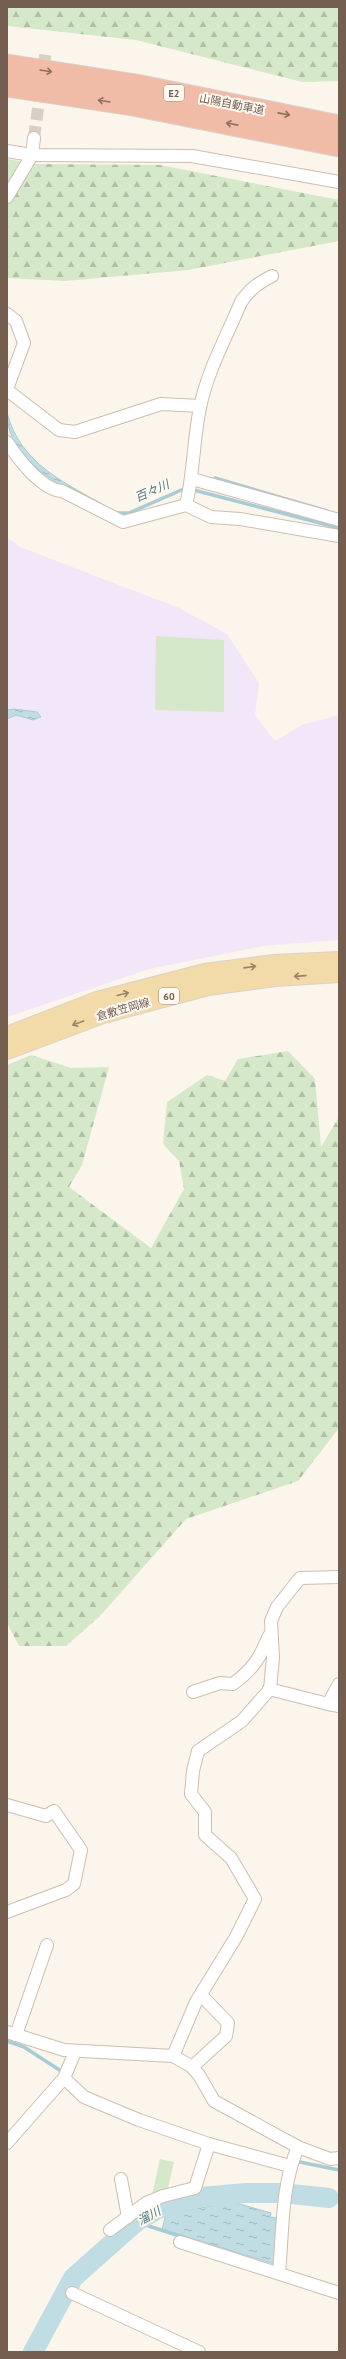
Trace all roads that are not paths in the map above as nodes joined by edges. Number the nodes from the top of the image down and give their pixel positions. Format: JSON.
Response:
{"nodes":[{"id":1,"x":7,"y":65,"type":"edge"},
{"id":2,"x":7,"y":86,"type":"edge"},
{"id":3,"x":339,"y":126,"type":"edge"},
{"id":4,"x":34,"y":138,"type":"tunnel mouth"},
{"id":5,"x":339,"y":146,"type":"edge"},
{"id":6,"x":7,"y":151,"type":"edge"},
{"id":7,"x":32,"y":155,"type":"junction"},
{"id":8,"x":339,"y":182,"type":"edge"},
{"id":9,"x":7,"y":197,"type":"edge"},
{"id":10,"x":272,"y":276,"type":"dead end"},
{"id":11,"x":7,"y":314,"type":"edge"},
{"id":12,"x":7,"y":390,"type":"edge"},
{"id":13,"x":200,"y":406,"type":"junction"},
{"id":14,"x":7,"y":442,"type":"edge"},
{"id":15,"x":192,"y":481,"type":"junction"},
{"id":16,"x":188,"y":500,"type":"junction"},
{"id":17,"x":326,"y":518,"type":"junction"},
{"id":18,"x":339,"y":520,"type":"edge"},
{"id":19,"x":322,"y":532,"type":"junction"},
{"id":20,"x":339,"y":536,"type":"edge"},
{"id":21,"x":339,"y":961,"type":"edge"},
{"id":22,"x":339,"y":973,"type":"edge"},
{"id":23,"x":7,"y":1036,"type":"edge"},
{"id":24,"x":7,"y":1050,"type":"edge"},
{"id":25,"x":339,"y":1577,"type":"edge"},
{"id":26,"x":271,"y":1633,"type":"junction"},
{"id":27,"x":339,"y":1684,"type":"edge"},
{"id":28,"x":270,"y":1689,"type":"junction"},
{"id":29,"x":193,"y":1692,"type":"dead end"},
{"id":30,"x":334,"y":1705,"type":"edge"},
{"id":31,"x":7,"y":1804,"type":"edge"},
{"id":32,"x":7,"y":1912,"type":"edge"},
{"id":33,"x":47,"y":1945,"type":"dead end"},
{"id":34,"x":201,"y":1995,"type":"junction"},
{"id":35,"x":12,"y":2034,"type":"edge"},
{"id":36,"x":75,"y":2052,"type":"junction"},
{"id":37,"x":173,"y":2056,"type":"junction"},
{"id":38,"x":192,"y":2067,"type":"junction"},
{"id":39,"x":66,"y":2074,"type":"junction"},
{"id":40,"x":7,"y":2143,"type":"edge"},
{"id":41,"x":209,"y":2144,"type":"junction"},
{"id":42,"x":297,"y":2150,"type":"junction"},
{"id":43,"x":339,"y":2158,"type":"edge"},
{"id":44,"x":290,"y":2166,"type":"junction"},
{"id":45,"x":121,"y":2179,"type":"dead end"},
{"id":46,"x":128,"y":2217,"type":"junction"},
{"id":47,"x":110,"y":2230,"type":"dead end"},
{"id":48,"x":180,"y":2242,"type":"dead end"},
{"id":49,"x":279,"y":2273,"type":"junction"},
{"id":50,"x":72,"y":2293,"type":"dead end"},
{"id":51,"x":339,"y":2294,"type":"edge"},
{"id":52,"x":198,"y":2352,"type":"edge"}],
"edges":[{"from":1,"to":3,"type":"highway","name":"山陽自動車道","number":"E2","one_way":true},
{"from":5,"to":2,"type":"highway","name":"山陽自動車道","number":"E2","one_way":true},
{"from":4,"to":7,"type":"street"},
{"from":6,"to":7,"type":"street"},
{"from":7,"to":8,"type":"street"},
{"from":7,"to":9,"type":"street"},
{"from":10,"to":13,"type":"street"},
{"from":11,"to":12,"type":"street"},
{"from":12,"to":13,"type":"street"},
{"from":13,"to":15,"type":"street"},
{"from":14,"to":16,"type":"street"},
{"from":15,"to":16,"type":"street"},
{"from":15,"to":17,"type":"street"},
{"from":16,"to":19,"type":"street"},
{"from":17,"to":18,"type":"street"},
{"from":17,"to":19,"type":"street"},
{"from":19,"to":20,"type":"street"},
{"from":23,"to":21,"type":"main road","name":"倉敷笠岡線","number":"60","one_way":true},
{"from":22,"to":24,"type":"main road","name":"倉敷笠岡線","number":"60","one_way":true},
{"from":25,"to":26,"type":"street"},
{"from":26,"to":28,"type":"street"},
{"from":26,"to":29,"type":"street"},
{"from":27,"to":30,"type":"street"},
{"from":28,"to":30,"type":"street"},
{"from":28,"to":34,"type":"street"},
{"from":31,"to":32,"type":"street"},
{"from":33,"to":35,"type":"street"},
{"from":34,"to":37,"type":"street"},
{"from":34,"to":38,"type":"street"},
{"from":35,"to":36,"type":"street"},
{"from":36,"to":37,"type":"street"},
{"from":36,"to":39,"type":"street"},
{"from":37,"to":38,"type":"street"},
{"from":38,"to":42,"type":"street"},
{"from":39,"to":40,"type":"street"},
{"from":39,"to":41,"type":"street"},
{"from":41,"to":44,"type":"street"},
{"from":41,"to":46,"type":"street"},
{"from":42,"to":43,"type":"street"},
{"from":42,"to":44,"type":"street"},
{"from":44,"to":49,"type":"street"},
{"from":45,"to":46,"type":"street"},
{"from":46,"to":47,"type":"street"},
{"from":48,"to":49,"type":"street"},
{"from":49,"to":51,"type":"street"},
{"from":50,"to":52,"type":"street"}]}
